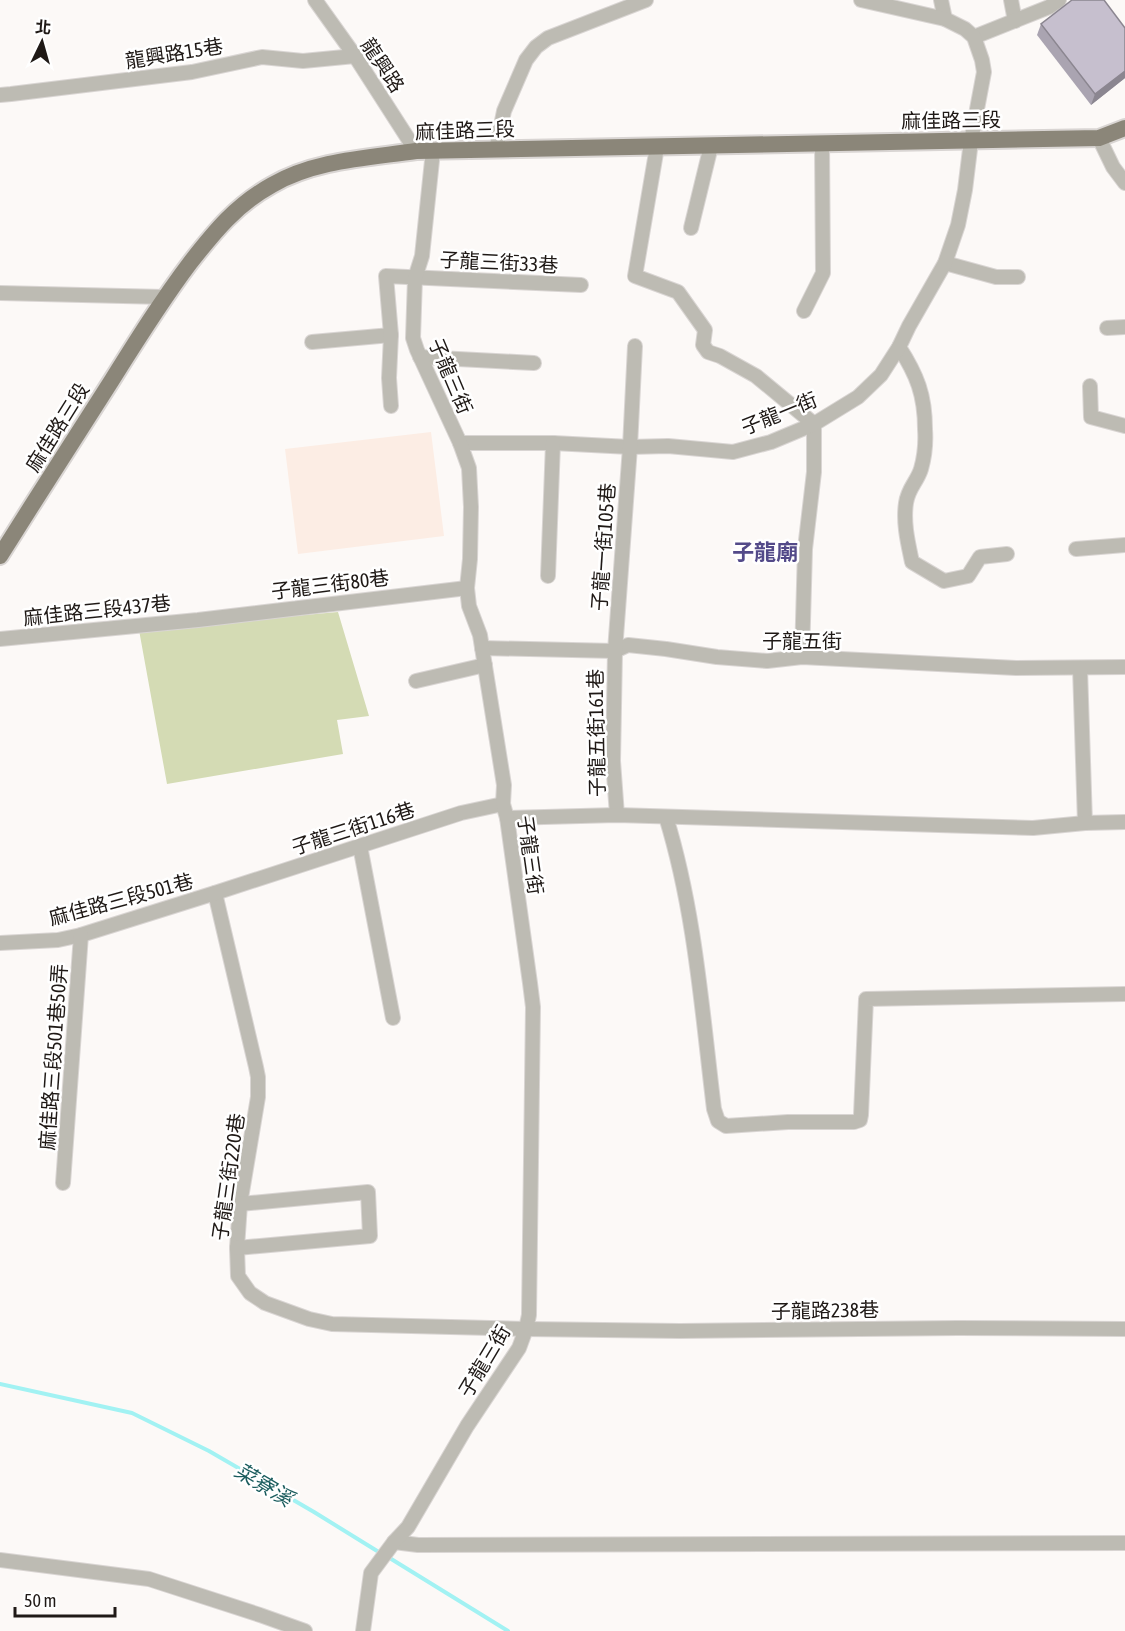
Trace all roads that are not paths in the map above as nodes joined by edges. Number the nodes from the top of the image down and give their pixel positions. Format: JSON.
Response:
{"nodes":[{"id":1,"x":315,"y":0,"type":"edge"},
{"id":2,"x":646,"y":0,"type":"edge"},
{"id":3,"x":861,"y":0,"type":"edge"},
{"id":4,"x":941,"y":0,"type":"edge"},
{"id":5,"x":1011,"y":0,"type":"edge"},
{"id":6,"x":1059,"y":0,"type":"edge"},
{"id":7,"x":945,"y":19,"type":"junction"},
{"id":8,"x":1015,"y":21,"type":"junction"},
{"id":9,"x":974,"y":37,"type":"junction"},
{"id":10,"x":355,"y":56,"type":"junction"},
{"id":11,"x":0,"y":95,"type":"edge"},
{"id":12,"x":1125,"y":128,"type":"edge"},
{"id":13,"x":1099,"y":138,"type":"junction"},
{"id":14,"x":971,"y":141,"type":"junction"},
{"id":15,"x":822,"y":143,"type":"junction"},
{"id":16,"x":711,"y":146,"type":"junction"},
{"id":17,"x":657,"y":147,"type":"junction"},
{"id":18,"x":496,"y":150,"type":"junction"},
{"id":19,"x":425,"y":151,"type":"junction"},
{"id":20,"x":1125,"y":183,"type":"edge"},
{"id":21,"x":691,"y":228,"type":"dead end"},
{"id":22,"x":945,"y":263,"type":"junction"},
{"id":23,"x":1018,"y":277,"type":"dead end"},
{"id":24,"x":415,"y":278,"type":"junction"},
{"id":25,"x":581,"y":285,"type":"dead end"},
{"id":26,"x":0,"y":293,"type":"edge"},
{"id":27,"x":164,"y":297,"type":"junction"},
{"id":28,"x":804,"y":311,"type":"dead end"},
{"id":29,"x":1125,"y":327,"type":"edge"},
{"id":30,"x":1107,"y":328,"type":"dead end"},
{"id":31,"x":391,"y":335,"type":"junction"},
{"id":32,"x":312,"y":342,"type":"dead end"},
{"id":33,"x":635,"y":346,"type":"dead end"},
{"id":34,"x":899,"y":347,"type":"junction"},
{"id":35,"x":420,"y":357,"type":"junction"},
{"id":36,"x":534,"y":363,"type":"dead end"},
{"id":37,"x":1090,"y":386,"type":"dead end"},
{"id":38,"x":391,"y":406,"type":"dead end"},
{"id":39,"x":814,"y":424,"type":"junction"},
{"id":40,"x":1125,"y":426,"type":"edge"},
{"id":41,"x":460,"y":442,"type":"junction"},
{"id":42,"x":554,"y":443,"type":"junction"},
{"id":43,"x":630,"y":447,"type":"junction"},
{"id":44,"x":1125,"y":544,"type":"edge"},
{"id":45,"x":1076,"y":549,"type":"dead end"},
{"id":46,"x":1007,"y":555,"type":"dead end"},
{"id":47,"x":0,"y":556,"type":"edge"},
{"id":48,"x":548,"y":576,"type":"dead end"},
{"id":49,"x":467,"y":588,"type":"junction"},
{"id":50,"x":198,"y":620,"type":"joint"},
{"id":51,"x":0,"y":639,"type":"edge"},
{"id":52,"x":482,"y":648,"type":"junction"},
{"id":53,"x":615,"y":651,"type":"junction"},
{"id":54,"x":802,"y":657,"type":"junction"},
{"id":55,"x":484,"y":665,"type":"junction"},
{"id":56,"x":1125,"y":667,"type":"edge"},
{"id":57,"x":1080,"y":668,"type":"junction"},
{"id":58,"x":417,"y":681,"type":"dead end"},
{"id":59,"x":503,"y":804,"type":"junction"},
{"id":60,"x":617,"y":815,"type":"junction"},
{"id":61,"x":666,"y":817,"type":"junction"},
{"id":62,"x":507,"y":818,"type":"junction"},
{"id":63,"x":1125,"y":822,"type":"edge"},
{"id":64,"x":1085,"y":823,"type":"junction"},
{"id":65,"x":360,"y":846,"type":"junction"},
{"id":66,"x":216,"y":893,"type":"junction"},
{"id":67,"x":81,"y":934,"type":"junction"},
{"id":68,"x":0,"y":943,"type":"edge"},
{"id":69,"x":1125,"y":994,"type":"edge"},
{"id":70,"x":393,"y":1018,"type":"dead end"},
{"id":71,"x":63,"y":1183,"type":"dead end"},
{"id":72,"x":240,"y":1204,"type":"junction"},
{"id":73,"x":237,"y":1248,"type":"junction"},
{"id":74,"x":526,"y":1329,"type":"junction"},
{"id":75,"x":1125,"y":1329,"type":"edge"},
{"id":76,"x":393,"y":1542,"type":"junction"},
{"id":77,"x":1125,"y":1542,"type":"edge"},
{"id":78,"x":0,"y":1560,"type":"edge"},
{"id":79,"x":305,"y":1631,"type":"edge"},
{"id":80,"x":363,"y":1631,"type":"edge"}],
"edges":[{"from":1,"to":10,"type":"street","name":"龍興路"},
{"from":2,"to":18,"type":"street"},
{"from":3,"to":7,"type":"street"},
{"from":4,"to":7,"type":"street"},
{"from":5,"to":8,"type":"street"},
{"from":6,"to":8,"type":"street"},
{"from":7,"to":9,"type":"street"},
{"from":8,"to":9,"type":"street"},
{"from":9,"to":14,"type":"street","name":"子龍一街"},
{"from":10,"to":11,"type":"street","name":"龍興路15巷"},
{"from":10,"to":19,"type":"street","name":"龍興路"},
{"from":12,"to":13,"type":"main road","name":"麻佳路三段"},
{"from":13,"to":14,"type":"main road","name":"麻佳路三段"},
{"from":13,"to":20,"type":"street"},
{"from":14,"to":15,"type":"main road","name":"麻佳路三段"},
{"from":14,"to":22,"type":"street","name":"子龍一街"},
{"from":15,"to":16,"type":"main road","name":"麻佳路三段"},
{"from":15,"to":28,"type":"street"},
{"from":16,"to":17,"type":"main road","name":"麻佳路三段"},
{"from":16,"to":21,"type":"street"},
{"from":17,"to":18,"type":"main road","name":"麻佳路三段"},
{"from":17,"to":39,"type":"street"},
{"from":18,"to":19,"type":"main road","name":"麻佳路三段"},
{"from":19,"to":24,"type":"street","name":"子龍三街"},
{"from":19,"to":27,"type":"main road","name":"麻佳路三段"},
{"from":22,"to":23,"type":"street"},
{"from":22,"to":34,"type":"street","name":"子龍一街"},
{"from":24,"to":25,"type":"street","name":"子龍三街33巷"},
{"from":24,"to":31,"type":"street","name":"子龍三街33巷"},
{"from":24,"to":35,"type":"street","name":"子龍三街"},
{"from":26,"to":27,"type":"street"},
{"from":27,"to":47,"type":"main road","name":"麻佳路三段"},
{"from":29,"to":30,"type":"street"},
{"from":31,"to":32,"type":"street"},
{"from":31,"to":38,"type":"street"},
{"from":33,"to":43,"type":"street","name":"子龍一街105巷"},
{"from":34,"to":39,"type":"street","name":"子龍一街"},
{"from":34,"to":46,"type":"street"},
{"from":35,"to":36,"type":"street"},
{"from":35,"to":41,"type":"street","name":"子龍三街"},
{"from":37,"to":40,"type":"street"},
{"from":39,"to":43,"type":"street","name":"子龍一街"},
{"from":39,"to":54,"type":"street"},
{"from":41,"to":42,"type":"street","name":"子龍一街"},
{"from":41,"to":49,"type":"street","name":"子龍三街"},
{"from":42,"to":43,"type":"street","name":"子龍一街"},
{"from":42,"to":48,"type":"street"},
{"from":43,"to":53,"type":"street","name":"子龍一街105巷"},
{"from":44,"to":45,"type":"street"},
{"from":49,"to":50,"type":"street","name":"子龍三街80巷"},
{"from":49,"to":52,"type":"street","name":"子龍三街"},
{"from":50,"to":51,"type":"street","name":"麻佳路三段437巷"},
{"from":52,"to":53,"type":"street","name":"子龍五街"},
{"from":52,"to":55,"type":"street","name":"子龍三街"},
{"from":53,"to":54,"type":"street","name":"子龍五街"},
{"from":53,"to":60,"type":"street","name":"子龍五街161巷"},
{"from":54,"to":57,"type":"street","name":"子龍五街"},
{"from":55,"to":58,"type":"street"},
{"from":55,"to":59,"type":"street","name":"子龍三街"},
{"from":56,"to":57,"type":"street","name":"子龍五街"},
{"from":57,"to":64,"type":"street"},
{"from":59,"to":62,"type":"street","name":"子龍三街"},
{"from":59,"to":65,"type":"street","name":"子龍三街116巷"},
{"from":60,"to":61,"type":"street"},
{"from":60,"to":62,"type":"street"},
{"from":61,"to":64,"type":"street"},
{"from":61,"to":69,"type":"street"},
{"from":62,"to":74,"type":"street","name":"子龍三街"},
{"from":63,"to":64,"type":"street"},
{"from":65,"to":66,"type":"street","name":"子龍三街116巷"},
{"from":65,"to":70,"type":"street"},
{"from":66,"to":67,"type":"street","name":"麻佳路三段501巷"},
{"from":66,"to":72,"type":"street","name":"子龍三街220巷"},
{"from":67,"to":68,"type":"street","name":"麻佳路三段501巷"},
{"from":67,"to":71,"type":"street","name":"麻佳路三段501巷50弄"},
{"from":72,"to":73,"type":"street","name":"子龍三街220巷"},
{"from":72,"to":73,"type":"street"},
{"from":73,"to":74,"type":"street","name":"子龍三街220巷"},
{"from":74,"to":75,"type":"street","name":"子龍路238巷"},
{"from":74,"to":76,"type":"street","name":"子龍三街"},
{"from":76,"to":77,"type":"street"},
{"from":76,"to":80,"type":"street","name":"子龍三街"},
{"from":78,"to":79,"type":"street"}]}
